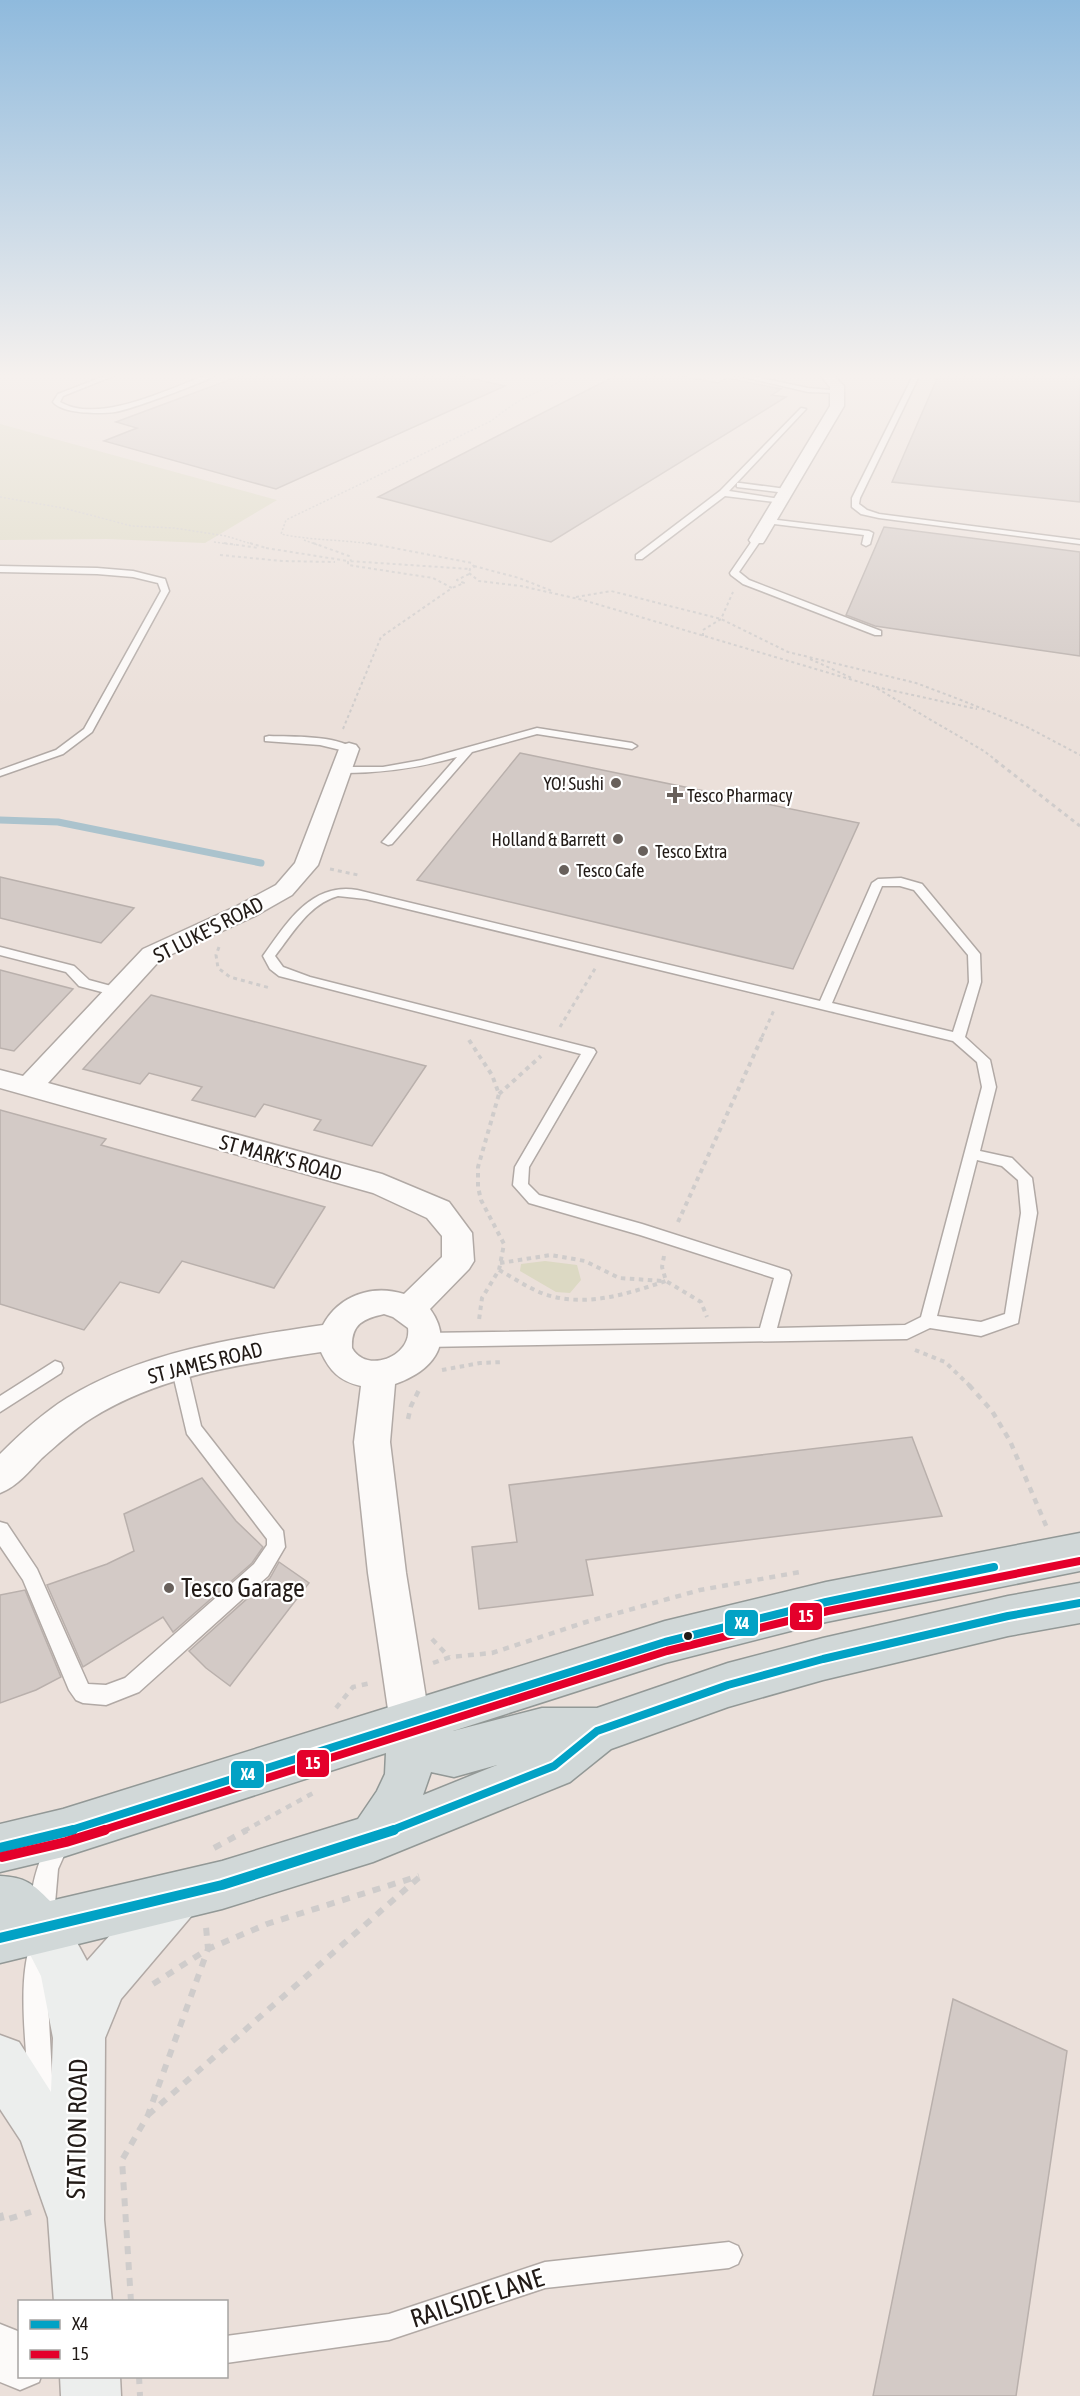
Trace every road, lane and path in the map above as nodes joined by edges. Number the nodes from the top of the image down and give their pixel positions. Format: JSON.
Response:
{"nodes":[{"id":1,"x":353,"y":486,"type":"edge"},
{"id":2,"x":730,"y":486,"type":"edge"},
{"id":3,"x":740,"y":486,"type":"edge"},
{"id":4,"x":789,"y":486,"type":"edge"},
{"id":5,"x":862,"y":486,"type":"edge"},
{"id":6,"x":723,"y":493,"type":"junction"},
{"id":7,"x":783,"y":496,"type":"junction"},
{"id":8,"x":0,"y":497,"type":"edge"},
{"id":9,"x":769,"y":521,"type":"junction"},
{"id":10,"x":302,"y":539,"type":"junction"},
{"id":11,"x":757,"y":540,"type":"joint"},
{"id":12,"x":214,"y":542,"type":"dead end"},
{"id":13,"x":1080,"y":542,"type":"edge"},
{"id":14,"x":866,"y":544,"type":"dead end"},
{"id":15,"x":266,"y":548,"type":"junction"},
{"id":16,"x":220,"y":555,"type":"dead end"},
{"id":17,"x":639,"y":557,"type":"dead end"},
{"id":18,"x":350,"y":561,"type":"junction"},
{"id":19,"x":473,"y":565,"type":"junction"},
{"id":20,"x":0,"y":569,"type":"edge"},
{"id":21,"x":470,"y":569,"type":"junction"},
{"id":22,"x":469,"y":573,"type":"junction"},
{"id":23,"x":744,"y":580,"type":"junction"},
{"id":24,"x":452,"y":588,"type":"junction"},
{"id":25,"x":563,"y":595,"type":"junction"},
{"id":26,"x":572,"y":598,"type":"junction"},
{"id":27,"x":721,"y":619,"type":"junction"},
{"id":28,"x":878,"y":633,"type":"dead end"},
{"id":29,"x":703,"y":636,"type":"junction"},
{"id":30,"x":381,"y":637,"type":"dead end"},
{"id":31,"x":801,"y":655,"type":"junction"},
{"id":32,"x":864,"y":683,"type":"junction"},
{"id":33,"x":873,"y":686,"type":"junction"},
{"id":34,"x":988,"y":711,"type":"junction"},
{"id":35,"x":269,"y":739,"type":"dead end"},
{"id":36,"x":632,"y":746,"type":"dead end"},
{"id":37,"x":468,"y":751,"type":"junction"},
{"id":38,"x":1080,"y":755,"type":"edge"},
{"id":39,"x":346,"y":759,"type":"junction"},
{"id":40,"x":0,"y":772,"type":"edge"},
{"id":41,"x":1080,"y":826,"type":"edge"},
{"id":42,"x":388,"y":842,"type":"dead end"},
{"id":43,"x":0,"y":951,"type":"edge"},
{"id":44,"x":604,"y":953,"type":"junction"},
{"id":45,"x":117,"y":992,"type":"junction"},
{"id":46,"x":780,"y":995,"type":"junction"},
{"id":47,"x":824,"y":1006,"type":"junction"},
{"id":48,"x":958,"y":1038,"type":"junction"},
{"id":49,"x":550,"y":1044,"type":"junction"},
{"id":50,"x":0,"y":1079,"type":"edge"},
{"id":51,"x":29,"y":1087,"type":"junction"},
{"id":52,"x":499,"y":1095,"type":"dead end"},
{"id":53,"x":972,"y":1154,"type":"junction"},
{"id":54,"x":671,"y":1238,"type":"junction"},
{"id":55,"x":500,"y":1263,"type":"dead end"},
{"id":56,"x":499,"y":1270,"type":"dead end"},
{"id":57,"x":666,"y":1281,"type":"junction"},
{"id":58,"x":410,"y":1308,"type":"junction"},
{"id":59,"x":928,"y":1321,"type":"junction"},
{"id":60,"x":708,"y":1334,"type":"junction"},
{"id":61,"x":767,"y":1334,"type":"junction"},
{"id":62,"x":334,"y":1337,"type":"junction"},
{"id":63,"x":424,"y":1340,"type":"junction"},
{"id":64,"x":910,"y":1348,"type":"dead end"},
{"id":65,"x":480,"y":1363,"type":"dead end"},
{"id":66,"x":179,"y":1366,"type":"junction"},
{"id":67,"x":55,"y":1368,"type":"dead end"},
{"id":68,"x":438,"y":1370,"type":"dead end"},
{"id":69,"x":379,"y":1374,"type":"junction"},
{"id":70,"x":423,"y":1381,"type":"dead end"},
{"id":71,"x":0,"y":1405,"type":"edge"},
{"id":72,"x":406,"y":1427,"type":"dead end"},
{"id":73,"x":0,"y":1477,"type":"edge"},
{"id":74,"x":0,"y":1530,"type":"edge"},
{"id":75,"x":1065,"y":1543,"type":"edge"},
{"id":76,"x":1080,"y":1604,"type":"edge"},
{"id":77,"x":431,"y":1638,"type":"dead end"},
{"id":78,"x":441,"y":1660,"type":"dead end"},
{"id":79,"x":362,"y":1685,"type":"dead end"},
{"id":80,"x":331,"y":1714,"type":"dead end"},
{"id":81,"x":410,"y":1723,"type":"junction"},
{"id":82,"x":597,"y":1731,"type":"junction"},
{"id":83,"x":314,"y":1784,"type":"dead end"},
{"id":84,"x":63,"y":1833,"type":"junction"},
{"id":85,"x":373,"y":1839,"type":"junction"},
{"id":86,"x":0,"y":1848,"type":"edge"},
{"id":87,"x":209,"y":1850,"type":"dead end"},
{"id":88,"x":0,"y":1900,"type":"edge"},
{"id":89,"x":190,"y":1905,"type":"junction"},
{"id":90,"x":21,"y":1933,"type":"edge"},
{"id":91,"x":208,"y":1949,"type":"junction"},
{"id":92,"x":143,"y":1991,"type":"dead end"},
{"id":93,"x":79,"y":2038,"type":"junction"},
{"id":94,"x":0,"y":2061,"type":"edge"},
{"id":95,"x":148,"y":2115,"type":"junction"},
{"id":96,"x":43,"y":2127,"type":"junction"},
{"id":97,"x":0,"y":2213,"type":"edge"},
{"id":98,"x":54,"y":2216,"type":"junction"},
{"id":99,"x":729,"y":2255,"type":"dead end"},
{"id":100,"x":83,"y":2300,"type":"edge"},
{"id":101,"x":131,"y":2300,"type":"edge"},
{"id":102,"x":228,"y":2350,"type":"edge"},
{"id":103,"x":0,"y":2351,"type":"edge"},
{"id":104,"x":18,"y":2362,"type":"edge"},
{"id":105,"x":90,"y":2378,"type":"edge"},
{"id":106,"x":139,"y":2378,"type":"edge"},
{"id":107,"x":91,"y":2396,"type":"edge"},
{"id":108,"x":140,"y":2396,"type":"edge"}],
"edges":[{"from":1,"to":10,"type":"path"},
{"from":2,"to":6,"type":"lane"},
{"from":3,"to":7,"type":"lane"},
{"from":4,"to":7,"type":"street"},
{"from":5,"to":13,"type":"lane"},
{"from":6,"to":7,"type":"lane"},
{"from":6,"to":17,"type":"lane"},
{"from":7,"to":9,"type":"street"},
{"from":8,"to":15,"type":"path"},
{"from":9,"to":11,"type":"street"},
{"from":9,"to":14,"type":"lane"},
{"from":10,"to":18,"type":"path"},
{"from":10,"to":19,"type":"path"},
{"from":11,"to":23,"type":"lane"},
{"from":12,"to":15,"type":"path"},
{"from":15,"to":18,"type":"path"},
{"from":16,"to":18,"type":"path"},
{"from":18,"to":21,"type":"path"},
{"from":18,"to":24,"type":"path"},
{"from":19,"to":21,"type":"path"},
{"from":19,"to":25,"type":"path"},
{"from":20,"to":40,"type":"lane"},
{"from":21,"to":22,"type":"path"},
{"from":22,"to":24,"type":"path"},
{"from":22,"to":25,"type":"path"},
{"from":23,"to":27,"type":"path"},
{"from":23,"to":28,"type":"lane"},
{"from":24,"to":30,"type":"path"},
{"from":25,"to":26,"type":"path"},
{"from":26,"to":27,"type":"path"},
{"from":26,"to":29,"type":"path"},
{"from":27,"to":29,"type":"path"},
{"from":27,"to":31,"type":"path"},
{"from":29,"to":32,"type":"path"},
{"from":31,"to":32,"type":"path"},
{"from":31,"to":34,"type":"path"},
{"from":32,"to":33,"type":"path"},
{"from":33,"to":34,"type":"path"},
{"from":33,"to":41,"type":"path"},
{"from":34,"to":38,"type":"path"},
{"from":35,"to":39,"type":"lane"},
{"from":36,"to":37,"type":"lane"},
{"from":37,"to":39,"type":"lane"},
{"from":37,"to":42,"type":"lane"},
{"from":39,"to":45,"type":"street","name":"ST LUKE'S ROAD"},
{"from":43,"to":45,"type":"lane"},
{"from":44,"to":46,"type":"lane"},
{"from":44,"to":49,"type":"path"},
{"from":44,"to":49,"type":"lane"},
{"from":45,"to":51,"type":"street","name":"ST LUKE'S ROAD"},
{"from":46,"to":47,"type":"lane"},
{"from":46,"to":54,"type":"path"},
{"from":47,"to":48,"type":"lane"},
{"from":47,"to":48,"type":"lane"},
{"from":48,"to":53,"type":"lane"},
{"from":49,"to":52,"type":"path"},
{"from":49,"to":54,"type":"lane"},
{"from":50,"to":51,"type":"street","name":"ST MARK'S ROAD"},
{"from":51,"to":58,"type":"street","name":"ST MARK'S ROAD"},
{"from":53,"to":59,"type":"lane"},
{"from":53,"to":59,"type":"lane"},
{"from":54,"to":57,"type":"path"},
{"from":54,"to":61,"type":"lane"},
{"from":55,"to":57,"type":"path"},
{"from":56,"to":57,"type":"path"},
{"from":57,"to":60,"type":"path"},
{"from":58,"to":62,"type":"street"},
{"from":58,"to":63,"type":"street"},
{"from":59,"to":61,"type":"lane"},
{"from":60,"to":61,"type":"lane"},
{"from":60,"to":63,"type":"lane"},
{"from":62,"to":66,"type":"street","name":"ST JAMES ROAD"},
{"from":62,"to":69,"type":"street"},
{"from":63,"to":69,"type":"street"},
{"from":64,"to":75,"type":"path"},
{"from":65,"to":68,"type":"path"},
{"from":66,"to":73,"type":"street","name":"ST JAMES ROAD"},
{"from":66,"to":74,"type":"lane"},
{"from":67,"to":71,"type":"lane"},
{"from":69,"to":81,"type":"street"},
{"from":70,"to":72,"type":"path"},
{"from":75,"to":81,"type":"highway"},
{"from":76,"to":82,"type":"highway"},
{"from":77,"to":78,"type":"path"},
{"from":79,"to":80,"type":"path"},
{"from":81,"to":82,"type":"highway"},
{"from":81,"to":84,"type":"highway"},
{"from":81,"to":85,"type":"highway"},
{"from":82,"to":85,"type":"highway"},
{"from":83,"to":87,"type":"path"},
{"from":84,"to":86,"type":"highway"},
{"from":84,"to":90,"type":"lane"},
{"from":85,"to":89,"type":"highway"},
{"from":88,"to":90,"type":"highway"},
{"from":89,"to":90,"type":"highway"},
{"from":89,"to":91,"type":"path"},
{"from":89,"to":93,"type":"main road","name":"STATION ROAD"},
{"from":90,"to":93,"type":"main road","name":"STATION ROAD"},
{"from":90,"to":96,"type":"lane"},
{"from":91,"to":92,"type":"path"},
{"from":91,"to":95,"type":"path"},
{"from":91,"to":95,"type":"path"},
{"from":93,"to":98,"type":"main road","name":"STATION ROAD"},
{"from":94,"to":96,"type":"main road","name":"STATION ROAD"},
{"from":95,"to":101,"type":"path"},
{"from":96,"to":98,"type":"main road","name":"STATION ROAD"},
{"from":97,"to":98,"type":"path"},
{"from":98,"to":100,"type":"main road","name":"STATION ROAD"},
{"from":99,"to":102,"type":"lane","name":"RAILSIDE LANE"},
{"from":103,"to":104,"type":"street"},
{"from":105,"to":107,"type":"main road"},
{"from":106,"to":108,"type":"path"}]}
